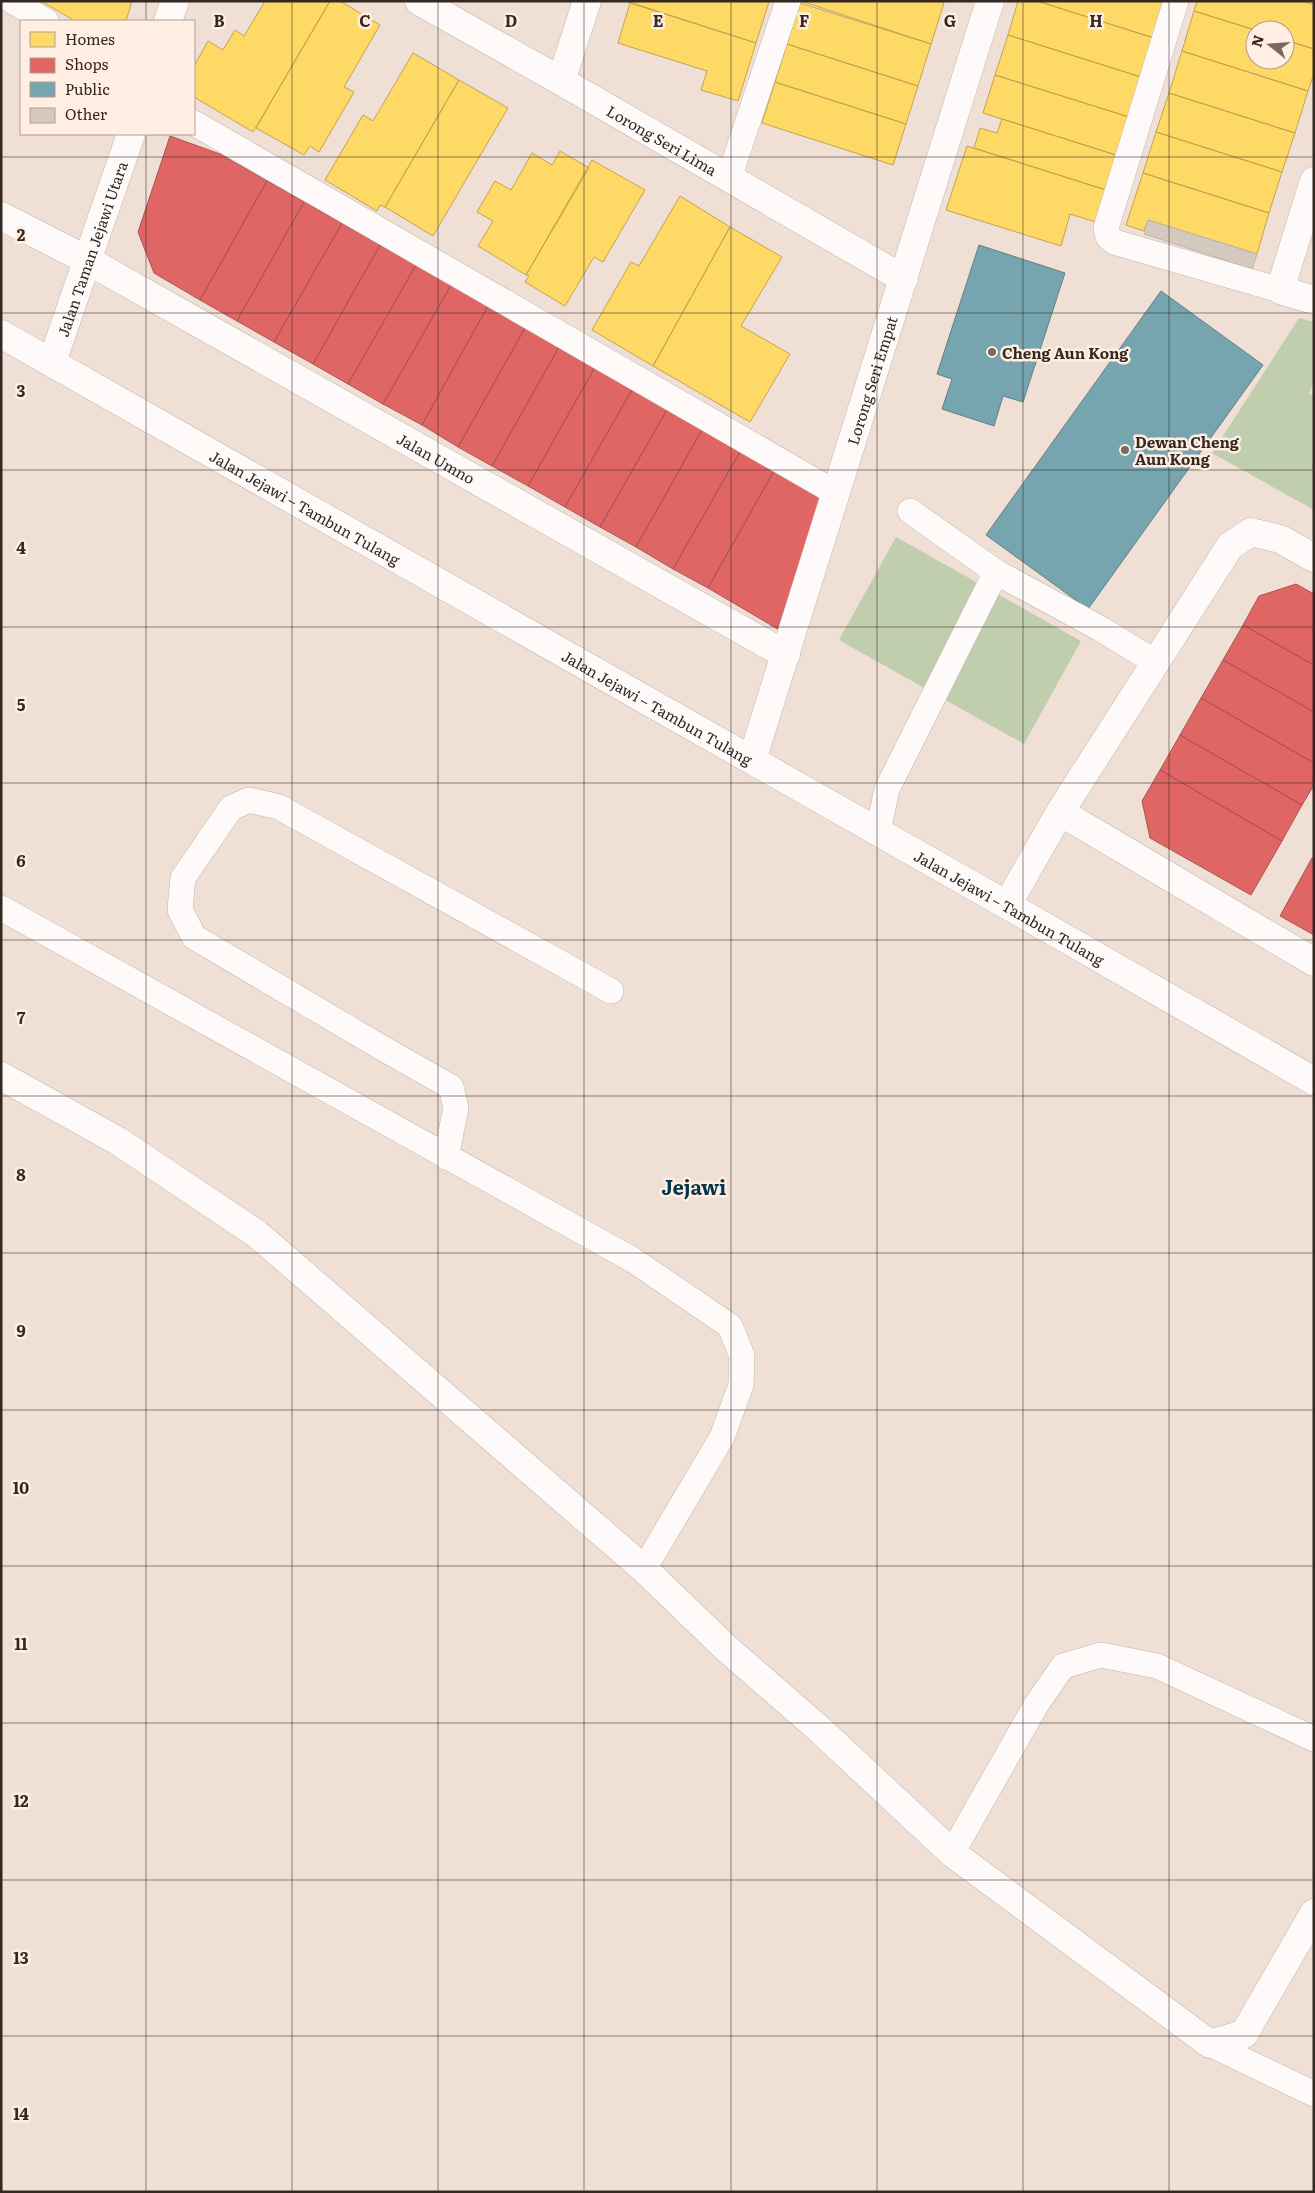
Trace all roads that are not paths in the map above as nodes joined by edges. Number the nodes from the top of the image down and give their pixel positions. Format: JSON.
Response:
{"nodes":[{"id":1,"x":12,"y":1,"type":"edge"},
{"id":2,"x":175,"y":1,"type":"edge"},
{"id":3,"x":419,"y":1,"type":"edge"},
{"id":4,"x":587,"y":1,"type":"edge"},
{"id":5,"x":788,"y":1,"type":"edge"},
{"id":6,"x":990,"y":1,"type":"edge"},
{"id":7,"x":1176,"y":1,"type":"edge"},
{"id":8,"x":44,"y":20,"type":"edge"},
{"id":9,"x":168,"y":20,"type":"edge"},
{"id":10,"x":561,"y":80,"type":"junction"},
{"id":11,"x":195,"y":124,"type":"edge"},
{"id":12,"x":131,"y":135,"type":"edge"},
{"id":13,"x":729,"y":178,"type":"junction"},
{"id":14,"x":1314,"y":181,"type":"edge"},
{"id":15,"x":1,"y":216,"type":"edge"},
{"id":16,"x":87,"y":260,"type":"junction"},
{"id":17,"x":904,"y":279,"type":"junction"},
{"id":18,"x":1280,"y":290,"type":"junction"},
{"id":19,"x":1314,"y":300,"type":"edge"},
{"id":20,"x":1,"y":334,"type":"edge"},
{"id":21,"x":52,"y":362,"type":"junction"},
{"id":22,"x":836,"y":493,"type":"junction"},
{"id":23,"x":910,"y":511,"type":"dead end"},
{"id":24,"x":1314,"y":558,"type":"edge"},
{"id":25,"x":996,"y":572,"type":"junction"},
{"id":26,"x":786,"y":655,"type":"junction"},
{"id":27,"x":1155,"y":662,"type":"junction"},
{"id":28,"x":752,"y":760,"type":"junction"},
{"id":29,"x":1060,"y":812,"type":"junction"},
{"id":30,"x":878,"y":831,"type":"junction"},
{"id":31,"x":1007,"y":904,"type":"junction"},
{"id":32,"x":1,"y":908,"type":"edge"},
{"id":33,"x":1314,"y":962,"type":"edge"},
{"id":34,"x":611,"y":991,"type":"dead end"},
{"id":35,"x":1,"y":1076,"type":"edge"},
{"id":36,"x":1314,"y":1081,"type":"edge"},
{"id":37,"x":446,"y":1157,"type":"junction"},
{"id":38,"x":644,"y":1569,"type":"junction"},
{"id":39,"x":1314,"y":1739,"type":"edge"},
{"id":40,"x":952,"y":1853,"type":"junction"},
{"id":41,"x":1314,"y":1913,"type":"edge"},
{"id":42,"x":1210,"y":2044,"type":"junction"},
{"id":43,"x":1311,"y":2085,"type":"edge"}],
"edges":[{"from":1,"to":8,"type":"lane"},
{"from":2,"to":9,"type":"street"},
{"from":3,"to":10,"type":"street","name":"Lorong Seri Lima"},
{"from":4,"to":10,"type":"street"},
{"from":5,"to":13,"type":"lane"},
{"from":6,"to":17,"type":"street","name":"Lorong Seri Empat"},
{"from":7,"to":18,"type":"lane"},
{"from":10,"to":13,"type":"street","name":"Lorong Seri Lima"},
{"from":11,"to":22,"type":"lane"},
{"from":12,"to":16,"type":"street","name":"Jalan Taman Jejawi Utara"},
{"from":13,"to":17,"type":"street","name":"Lorong Seri Lima"},
{"from":14,"to":18,"type":"street"},
{"from":15,"to":16,"type":"street","name":"Jalan Umno"},
{"from":16,"to":21,"type":"street","name":"Jalan Taman Jejawi Utara"},
{"from":16,"to":26,"type":"street","name":"Jalan Umno"},
{"from":17,"to":22,"type":"street","name":"Lorong Seri Empat"},
{"from":18,"to":19,"type":"street"},
{"from":20,"to":21,"type":"street","name":"Jalan Jejawi – Tambun Tulang"},
{"from":21,"to":28,"type":"street","name":"Jalan Jejawi – Tambun Tulang"},
{"from":22,"to":26,"type":"street","name":"Lorong Seri Empat"},
{"from":23,"to":25,"type":"lane"},
{"from":24,"to":27,"type":"street"},
{"from":25,"to":27,"type":"lane"},
{"from":25,"to":30,"type":"lane"},
{"from":26,"to":28,"type":"street","name":"Lorong Seri Empat"},
{"from":27,"to":29,"type":"street"},
{"from":28,"to":30,"type":"street","name":"Jalan Jejawi – Tambun Tulang"},
{"from":29,"to":31,"type":"street"},
{"from":29,"to":33,"type":"street"},
{"from":30,"to":31,"type":"street","name":"Jalan Jejawi – Tambun Tulang"},
{"from":31,"to":36,"type":"street","name":"Jalan Jejawi – Tambun Tulang"},
{"from":32,"to":37,"type":"lane"},
{"from":34,"to":37,"type":"lane"},
{"from":35,"to":38,"type":"street"},
{"from":37,"to":38,"type":"lane"},
{"from":38,"to":40,"type":"street"},
{"from":39,"to":40,"type":"lane"},
{"from":40,"to":42,"type":"street"},
{"from":41,"to":42,"type":"street"},
{"from":42,"to":43,"type":"lane"}]}
